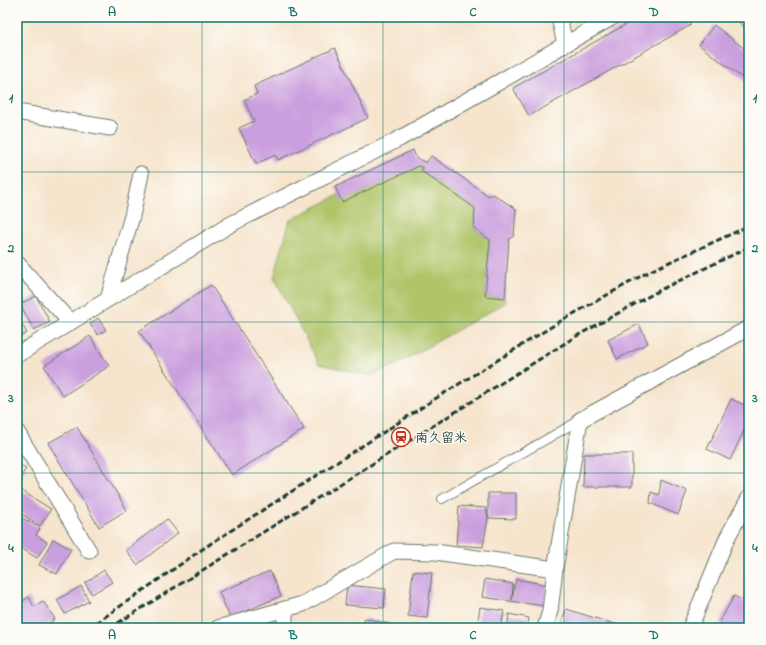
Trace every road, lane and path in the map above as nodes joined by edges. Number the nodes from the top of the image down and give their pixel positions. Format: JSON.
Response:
{"nodes":[{"id":1,"x":559,"y":17,"type":"edge"},
{"id":2,"x":613,"y":17,"type":"edge"},
{"id":3,"x":745,"y":17,"type":"edge"},
{"id":4,"x":749,"y":20,"type":"edge"},
{"id":5,"x":564,"y":44,"type":"junction"},
{"id":6,"x":17,"y":112,"type":"edge"},
{"id":7,"x":110,"y":128,"type":"dead end"},
{"id":8,"x":140,"y":174,"type":"dead end"},
{"id":9,"x":17,"y":262,"type":"edge"},
{"id":10,"x":108,"y":299,"type":"junction"},
{"id":11,"x":70,"y":322,"type":"junction"},
{"id":12,"x":749,"y":328,"type":"edge"},
{"id":13,"x":17,"y":355,"type":"edge"},
{"id":14,"x":580,"y":420,"type":"junction"},
{"id":15,"x":17,"y":432,"type":"edge"},
{"id":16,"x":749,"y":498,"type":"edge"},
{"id":17,"x":442,"y":499,"type":"dead end"},
{"id":18,"x":89,"y":551,"type":"dead end"},
{"id":19,"x":555,"y":569,"type":"junction"},
{"id":20,"x":285,"y":609,"type":"junction"},
{"id":21,"x":218,"y":628,"type":"edge"},
{"id":22,"x":285,"y":628,"type":"edge"},
{"id":23,"x":545,"y":628,"type":"edge"},
{"id":24,"x":690,"y":628,"type":"edge"}],
"edges":[{"from":1,"to":5,"type":"street"},
{"from":2,"to":5,"type":"street"},
{"from":3,"to":4,"type":"street"},
{"from":5,"to":10,"type":"street"},
{"from":6,"to":7,"type":"street"},
{"from":8,"to":10,"type":"street"},
{"from":9,"to":11,"type":"street"},
{"from":10,"to":11,"type":"street"},
{"from":11,"to":13,"type":"street"},
{"from":12,"to":14,"type":"street"},
{"from":14,"to":17,"type":"lane"},
{"from":14,"to":19,"type":"street"},
{"from":15,"to":18,"type":"street"},
{"from":16,"to":24,"type":"street"},
{"from":19,"to":20,"type":"street"},
{"from":19,"to":23,"type":"street"},
{"from":20,"to":21,"type":"street"},
{"from":20,"to":22,"type":"street"}]}
